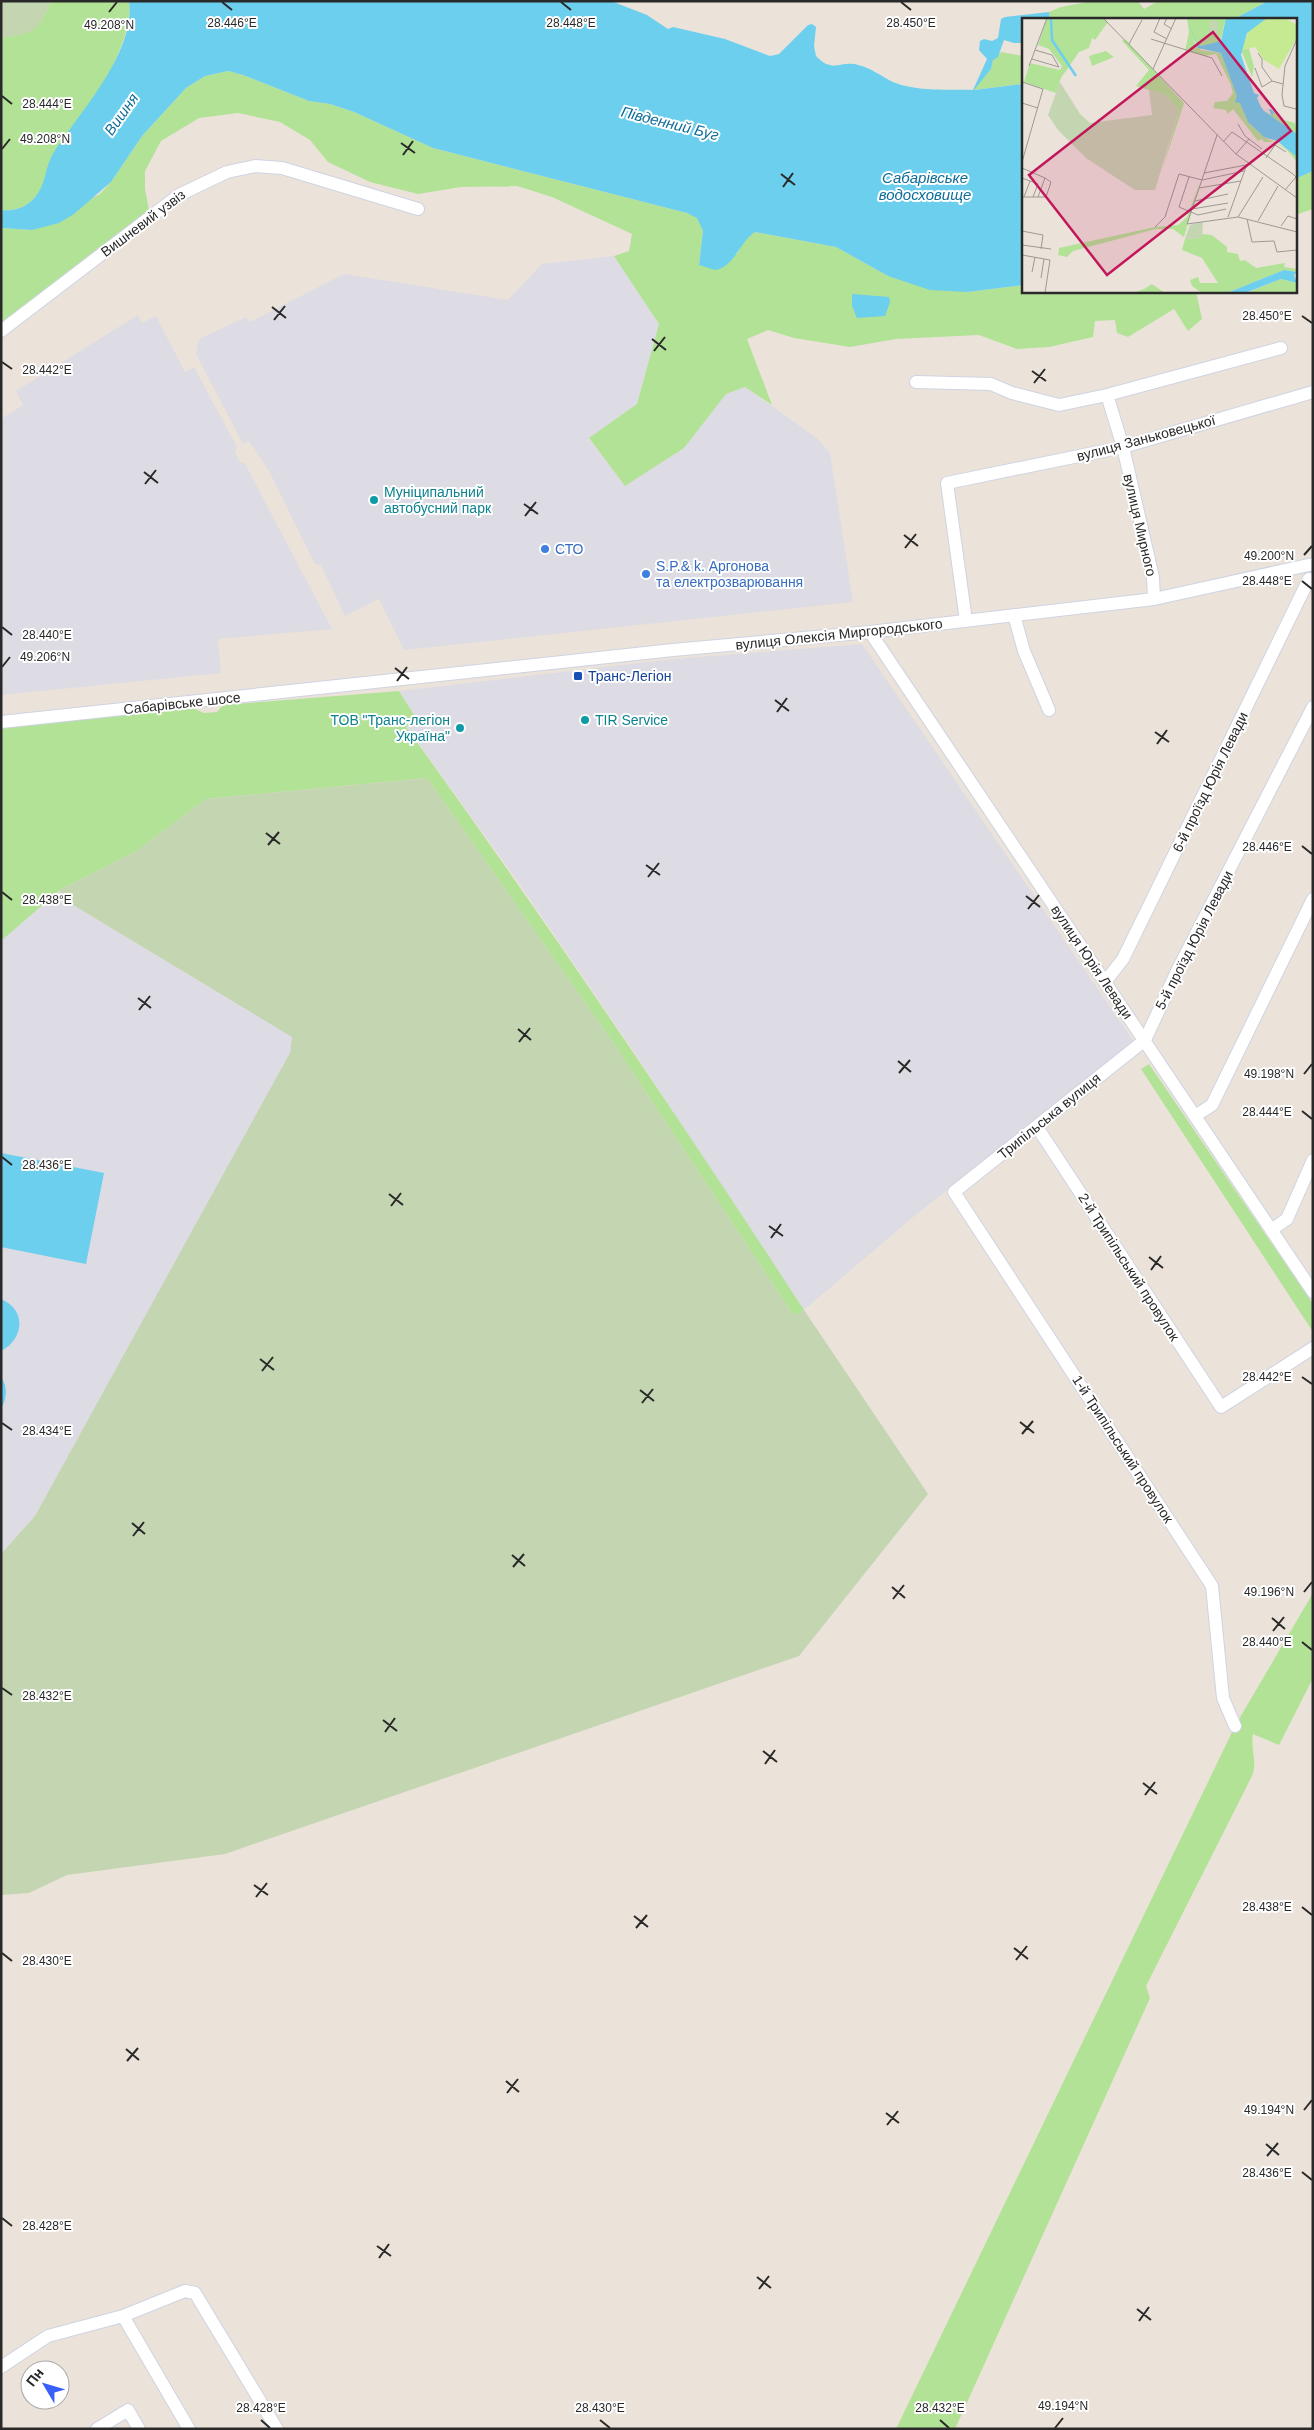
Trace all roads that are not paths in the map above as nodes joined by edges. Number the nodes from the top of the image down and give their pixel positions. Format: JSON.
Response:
{"nodes":[{"id":1,"x":418,"y":209,"type":"dead end"},
{"id":2,"x":1,"y":331,"type":"edge"},
{"id":3,"x":1281,"y":348,"type":"dead end"},
{"id":4,"x":916,"y":382,"type":"dead end"},
{"id":5,"x":1313,"y":392,"type":"edge"},
{"id":6,"x":1107,"y":395,"type":"junction"},
{"id":7,"x":1123,"y":447,"type":"junction"},
{"id":8,"x":1307,"y":565,"type":"edge"},
{"id":9,"x":1311,"y":582,"type":"edge"},
{"id":10,"x":1154,"y":599,"type":"junction"},
{"id":11,"x":1014,"y":615,"type":"junction"},
{"id":12,"x":966,"y":621,"type":"junction"},
{"id":13,"x":870,"y":632,"type":"junction"},
{"id":14,"x":362,"y":684,"type":"joint"},
{"id":15,"x":1313,"y":708,"type":"edge"},
{"id":16,"x":1048,"y":710,"type":"dead end"},
{"id":17,"x":1,"y":722,"type":"edge"},
{"id":18,"x":1313,"y":899,"type":"edge"},
{"id":19,"x":1105,"y":982,"type":"junction"},
{"id":20,"x":1145,"y":1040,"type":"junction"},
{"id":21,"x":1195,"y":1116,"type":"junction"},
{"id":22,"x":1037,"y":1127,"type":"junction"},
{"id":23,"x":1313,"y":1160,"type":"edge"},
{"id":24,"x":954,"y":1192,"type":"joint"},
{"id":25,"x":1271,"y":1230,"type":"junction"},
{"id":26,"x":1313,"y":1292,"type":"edge"},
{"id":27,"x":1313,"y":1348,"type":"edge"},
{"id":28,"x":1235,"y":1726,"type":"dead end"},
{"id":29,"x":123,"y":2316,"type":"junction"},
{"id":30,"x":1,"y":2366,"type":"edge"},
{"id":31,"x":97,"y":2429,"type":"edge"},
{"id":32,"x":139,"y":2429,"type":"edge"},
{"id":33,"x":189,"y":2429,"type":"edge"},
{"id":34,"x":277,"y":2429,"type":"edge"}],
"edges":[{"from":1,"to":2,"type":"street","name":"Вишневий узвіз"},
{"from":3,"to":6,"type":"street"},
{"from":4,"to":6,"type":"street"},
{"from":5,"to":7,"type":"street","name":"вулиця Заньковецької"},
{"from":6,"to":7,"type":"street","name":"вулиця Мирного"},
{"from":7,"to":10,"type":"street","name":"вулиця Мирного"},
{"from":7,"to":12,"type":"street","name":"вулиця Заньковецької"},
{"from":8,"to":9,"type":"street"},
{"from":8,"to":10,"type":"street","name":"вулиця Олексія Миргородського"},
{"from":9,"to":19,"type":"street","name":"6-й проїзд Юрія Левади"},
{"from":10,"to":11,"type":"street","name":"вулиця Олексія Миргородського"},
{"from":11,"to":12,"type":"street","name":"вулиця Олексія Миргородського"},
{"from":11,"to":16,"type":"street"},
{"from":12,"to":13,"type":"street","name":"вулиця Олексія Миргородського"},
{"from":13,"to":14,"type":"street","name":"вулиця Олексія Миргородського"},
{"from":13,"to":19,"type":"street","name":"вулиця Юрія Левади"},
{"from":14,"to":17,"type":"street","name":"Сабарівське шосе"},
{"from":15,"to":20,"type":"street","name":"5-й проїзд Юрія Левади"},
{"from":18,"to":21,"type":"street"},
{"from":19,"to":20,"type":"street","name":"вулиця Юрія Левади"},
{"from":20,"to":21,"type":"street","name":"вулиця Юрія Левади"},
{"from":20,"to":22,"type":"street","name":"Трипільська вулиця"},
{"from":21,"to":25,"type":"street","name":"вулиця Юрія Левади"},
{"from":22,"to":24,"type":"street","name":"Трипільська вулиця"},
{"from":22,"to":27,"type":"street","name":"2-й Трипільський провулок"},
{"from":23,"to":25,"type":"street"},
{"from":24,"to":28,"type":"street","name":"1-й Трипільський провулок"},
{"from":25,"to":26,"type":"street","name":"вулиця Юрія Левади"},
{"from":29,"to":30,"type":"street"},
{"from":29,"to":33,"type":"street"},
{"from":29,"to":34,"type":"street"},
{"from":31,"to":32,"type":"street"}]}
